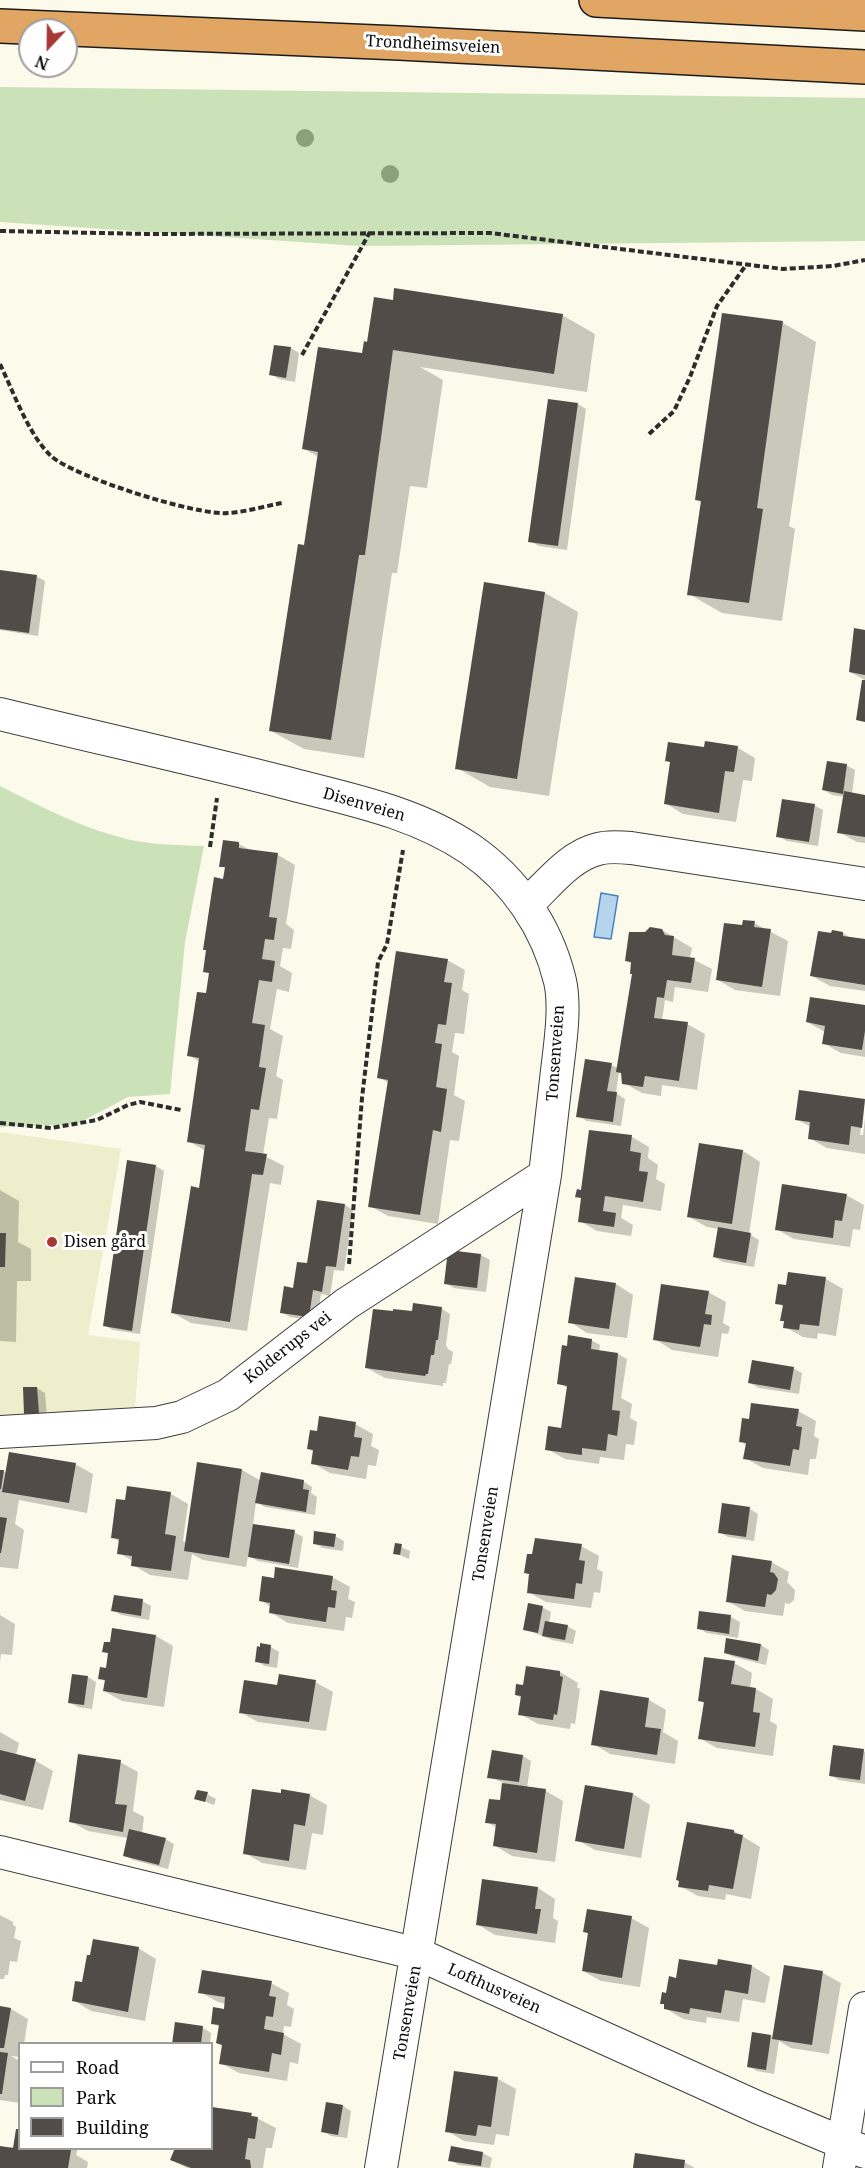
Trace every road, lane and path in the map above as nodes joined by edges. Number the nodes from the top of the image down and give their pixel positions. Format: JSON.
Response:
{"nodes":[{"id":1,"x":596,"y":0,"type":"edge"},
{"id":2,"x":865,"y":14,"type":"edge"},
{"id":3,"x":0,"y":26,"type":"edge"},
{"id":4,"x":865,"y":67,"type":"edge"},
{"id":5,"x":0,"y":231,"type":"edge"},
{"id":6,"x":370,"y":232,"type":"junction"},
{"id":7,"x":865,"y":260,"type":"edge"},
{"id":8,"x":746,"y":266,"type":"junction"},
{"id":9,"x":302,"y":355,"type":"dead end"},
{"id":10,"x":0,"y":364,"type":"edge"},
{"id":11,"x":649,"y":434,"type":"dead end"},
{"id":12,"x":282,"y":502,"type":"dead end"},
{"id":13,"x":0,"y":714,"type":"edge"},
{"id":14,"x":216,"y":803,"type":"dead end"},
{"id":15,"x":210,"y":848,"type":"dead end"},
{"id":16,"x":404,"y":849,"type":"dead end"},
{"id":17,"x":865,"y":885,"type":"edge"},
{"id":18,"x":527,"y":904,"type":"junction"},
{"id":19,"x":181,"y":1110,"type":"dead end"},
{"id":20,"x":0,"y":1123,"type":"edge"},
{"id":21,"x":544,"y":1175,"type":"junction"},
{"id":22,"x":346,"y":1304,"type":"junction"},
{"id":23,"x":0,"y":1432,"type":"edge"},
{"id":24,"x":0,"y":1852,"type":"edge"},
{"id":25,"x":418,"y":1954,"type":"junction"},
{"id":26,"x":865,"y":2008,"type":"edge"},
{"id":27,"x":849,"y":2154,"type":"edge"},
{"id":28,"x":381,"y":2168,"type":"edge"}],
"edges":[{"from":1,"to":2,"type":"highway"},
{"from":3,"to":4,"type":"highway","name":"Trondheimsveien"},
{"from":5,"to":6,"type":"path"},
{"from":6,"to":8,"type":"path"},
{"from":6,"to":9,"type":"path"},
{"from":7,"to":8,"type":"path"},
{"from":8,"to":11,"type":"path"},
{"from":10,"to":12,"type":"path"},
{"from":13,"to":18,"type":"street","name":"Disenveien"},
{"from":14,"to":15,"type":"path"},
{"from":16,"to":22,"type":"path"},
{"from":17,"to":18,"type":"street"},
{"from":18,"to":21,"type":"street","name":"Tonsenveien"},
{"from":19,"to":20,"type":"path"},
{"from":21,"to":22,"type":"street","name":"Kolderups vei"},
{"from":21,"to":25,"type":"street","name":"Tonsenveien"},
{"from":22,"to":23,"type":"street","name":"Kolderups vei"},
{"from":24,"to":25,"type":"street","name":"Lofthusveien"},
{"from":25,"to":27,"type":"street","name":"Lofthusveien"},
{"from":25,"to":28,"type":"street","name":"Tonsenveien"},
{"from":26,"to":27,"type":"street"}]}
